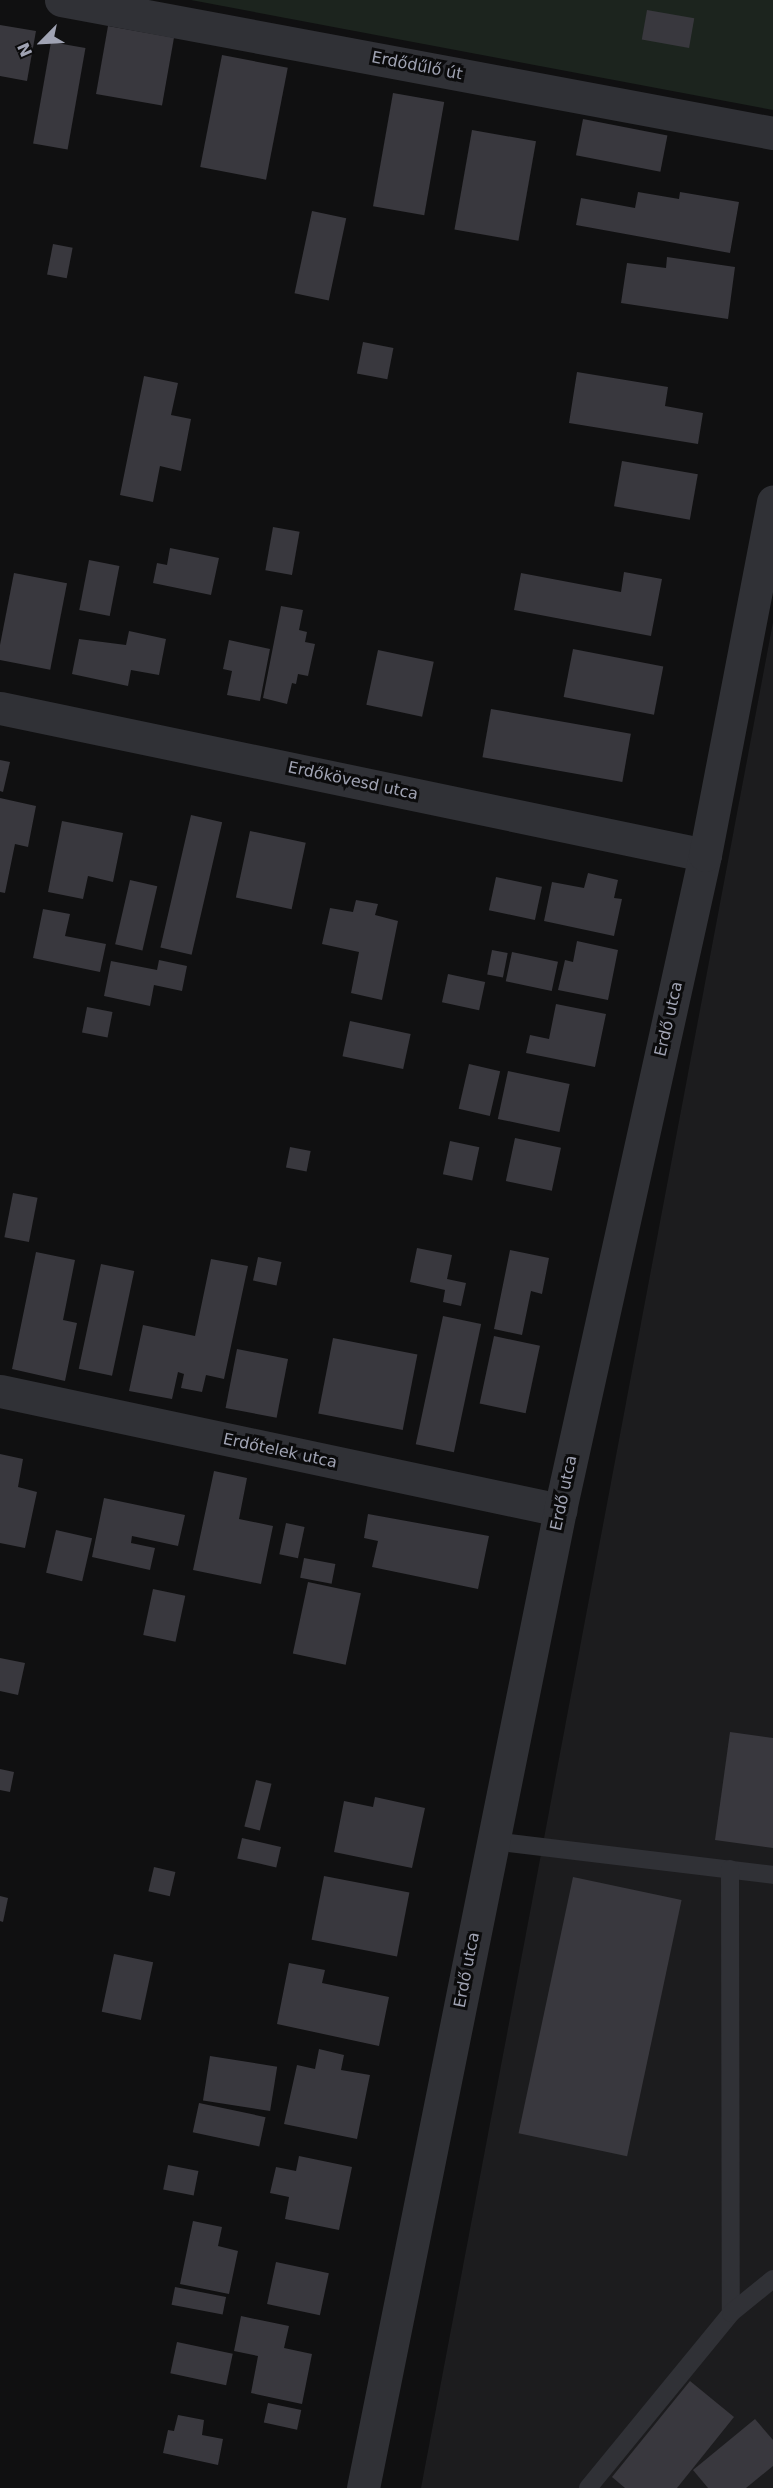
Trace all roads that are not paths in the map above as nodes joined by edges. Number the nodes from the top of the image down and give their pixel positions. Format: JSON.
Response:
{"nodes":[{"id":1,"x":61,"y":0,"type":"edge"},
{"id":2,"x":773,"y":132,"type":"edge"},
{"id":3,"x":773,"y":501,"type":"edge"},
{"id":4,"x":0,"y":708,"type":"edge"},
{"id":5,"x":705,"y":855,"type":"junction"},
{"id":6,"x":0,"y":1391,"type":"edge"},
{"id":7,"x":560,"y":1510,"type":"junction"},
{"id":8,"x":493,"y":1841,"type":"junction"},
{"id":9,"x":729,"y":1869,"type":"junction"},
{"id":10,"x":773,"y":1875,"type":"edge"},
{"id":11,"x":773,"y":2278,"type":"edge"},
{"id":12,"x":731,"y":2313,"type":"junction"},
{"id":13,"x":363,"y":2488,"type":"edge"},
{"id":14,"x":588,"y":2488,"type":"edge"}],
"edges":[{"from":1,"to":2,"type":"street","name":"Erdődűlő út"},
{"from":3,"to":5,"type":"street","name":"Erdő utca"},
{"from":4,"to":5,"type":"street","name":"Erdőkövesd utca"},
{"from":5,"to":7,"type":"street","name":"Erdő utca"},
{"from":6,"to":7,"type":"street","name":"Erdőtelek utca"},
{"from":7,"to":8,"type":"street","name":"Erdő utca"},
{"from":8,"to":9,"type":"lane"},
{"from":8,"to":13,"type":"street","name":"Erdő utca"},
{"from":9,"to":10,"type":"lane"},
{"from":9,"to":12,"type":"lane"},
{"from":11,"to":12,"type":"lane"},
{"from":12,"to":14,"type":"lane"}]}
